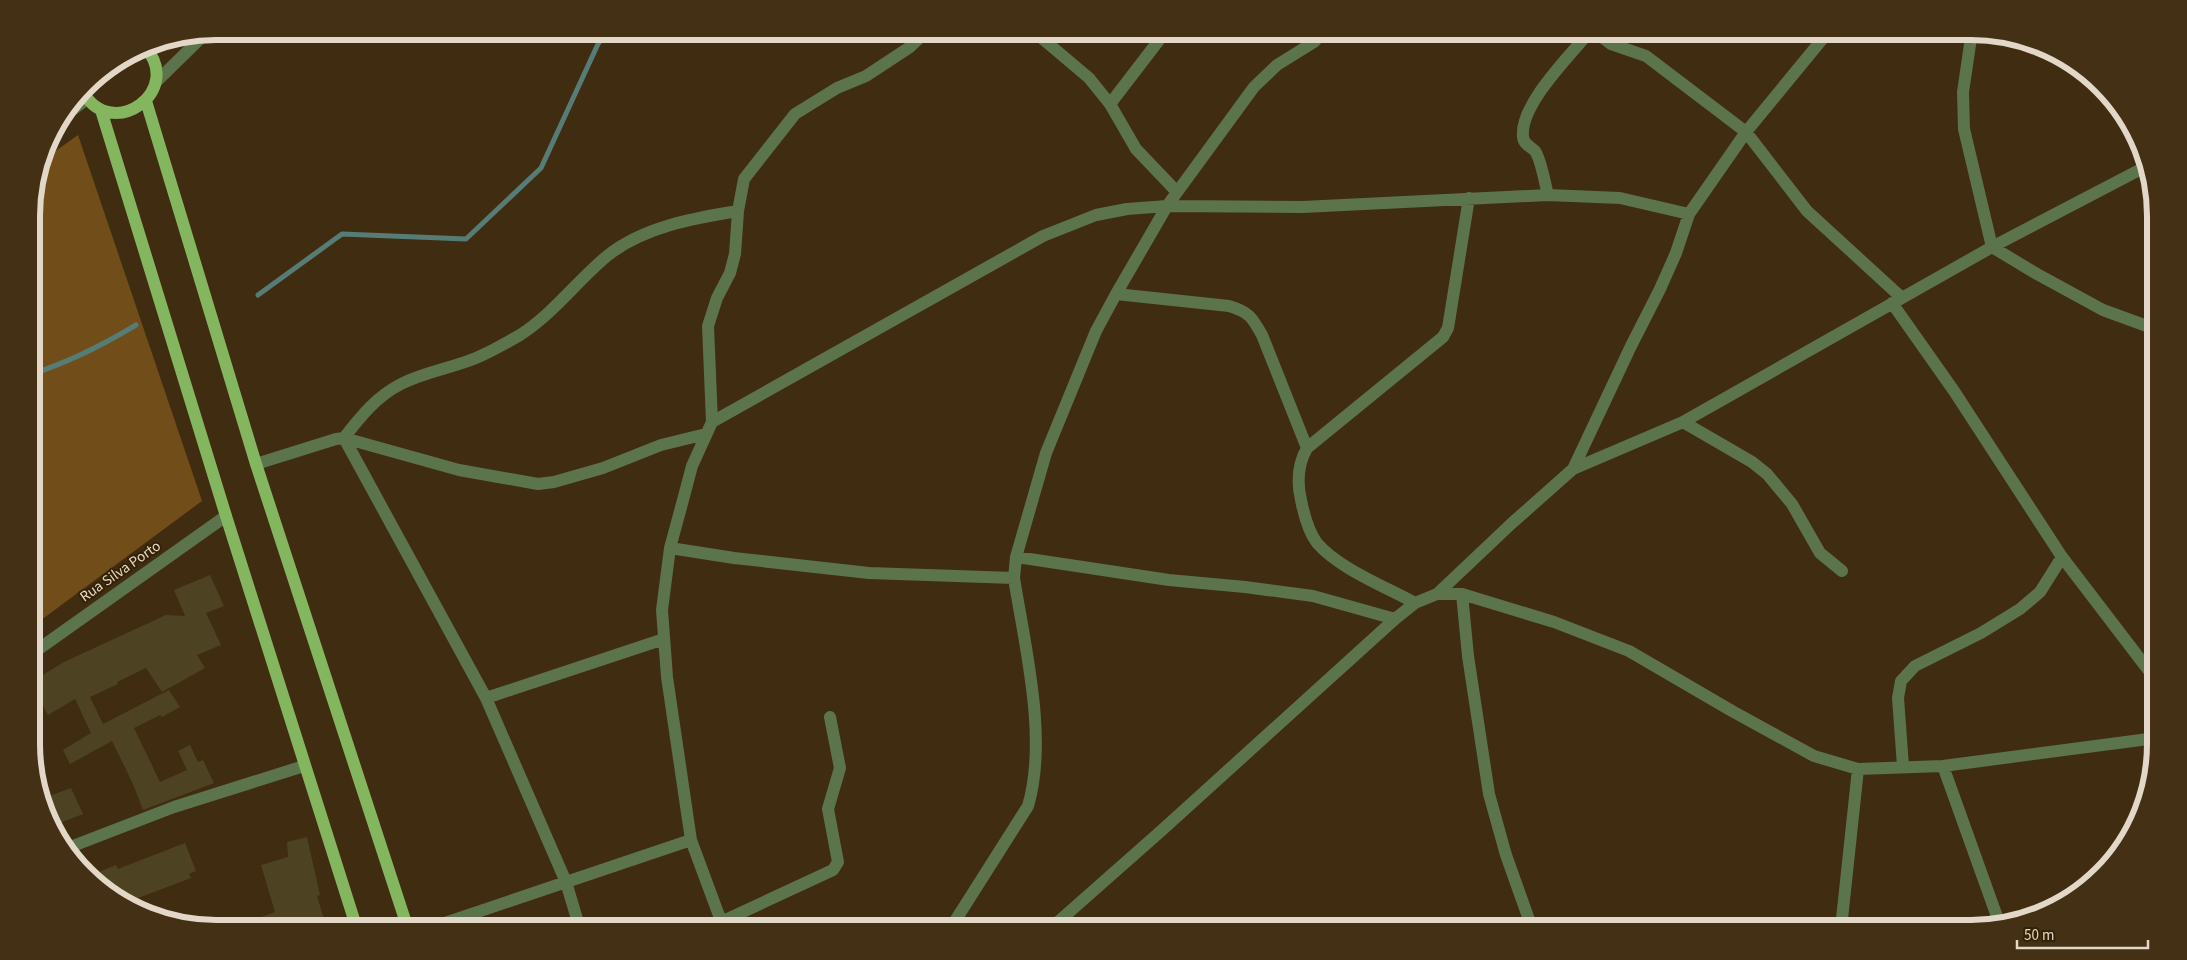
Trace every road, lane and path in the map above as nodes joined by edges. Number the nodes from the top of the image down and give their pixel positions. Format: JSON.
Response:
{"nodes":[{"id":1,"x":917,"y":40,"type":"edge"},
{"id":2,"x":1044,"y":40,"type":"edge"},
{"id":3,"x":1159,"y":40,"type":"edge"},
{"id":4,"x":1316,"y":40,"type":"edge"},
{"id":5,"x":1582,"y":40,"type":"edge"},
{"id":6,"x":1606,"y":40,"type":"edge"},
{"id":7,"x":1822,"y":40,"type":"edge"},
{"id":8,"x":1971,"y":40,"type":"edge"},
{"id":9,"x":198,"y":41,"type":"edge"},
{"id":10,"x":149,"y":53,"type":"edge"},
{"id":11,"x":156,"y":82,"type":"junction"},
{"id":12,"x":87,"y":97,"type":"edge"},
{"id":13,"x":146,"y":101,"type":"junction"},
{"id":14,"x":1110,"y":104,"type":"junction"},
{"id":15,"x":101,"y":110,"type":"junction"},
{"id":16,"x":1746,"y":132,"type":"junction"},
{"id":17,"x":2141,"y":169,"type":"edge"},
{"id":18,"x":1178,"y":192,"type":"junction"},
{"id":19,"x":1548,"y":195,"type":"junction"},
{"id":20,"x":1469,"y":198,"type":"junction"},
{"id":21,"x":1167,"y":206,"type":"junction"},
{"id":22,"x":738,"y":211,"type":"junction"},
{"id":23,"x":1689,"y":214,"type":"junction"},
{"id":24,"x":1992,"y":247,"type":"junction"},
{"id":25,"x":1116,"y":294,"type":"junction"},
{"id":26,"x":1897,"y":300,"type":"junction"},
{"id":27,"x":2147,"y":326,"type":"edge"},
{"id":28,"x":712,"y":422,"type":"junction"},
{"id":29,"x":1683,"y":422,"type":"junction"},
{"id":30,"x":706,"y":434,"type":"junction"},
{"id":31,"x":344,"y":438,"type":"junction"},
{"id":32,"x":1307,"y":448,"type":"junction"},
{"id":33,"x":256,"y":464,"type":"junction"},
{"id":34,"x":1573,"y":469,"type":"junction"},
{"id":35,"x":226,"y":516,"type":"junction"},
{"id":36,"x":670,"y":548,"type":"junction"},
{"id":37,"x":2062,"y":556,"type":"junction"},
{"id":38,"x":1016,"y":557,"type":"junction"},
{"id":39,"x":1842,"y":571,"type":"dead end"},
{"id":40,"x":1014,"y":578,"type":"junction"},
{"id":41,"x":1437,"y":594,"type":"junction"},
{"id":42,"x":1462,"y":594,"type":"junction"},
{"id":43,"x":1415,"y":603,"type":"junction"},
{"id":44,"x":1395,"y":619,"type":"junction"},
{"id":45,"x":664,"y":639,"type":"junction"},
{"id":46,"x":40,"y":648,"type":"edge"},
{"id":47,"x":2147,"y":668,"type":"edge"},
{"id":48,"x":486,"y":698,"type":"junction"},
{"id":49,"x":830,"y":717,"type":"dead end"},
{"id":50,"x":2147,"y":739,"type":"edge"},
{"id":51,"x":304,"y":766,"type":"junction"},
{"id":52,"x":1903,"y":766,"type":"junction"},
{"id":53,"x":1943,"y":766,"type":"junction"},
{"id":54,"x":1858,"y":769,"type":"junction"},
{"id":55,"x":691,"y":840,"type":"junction"},
{"id":56,"x":73,"y":846,"type":"edge"},
{"id":57,"x":566,"y":882,"type":"junction"},
{"id":58,"x":1997,"y":918,"type":"edge"},
{"id":59,"x":354,"y":920,"type":"edge"},
{"id":60,"x":405,"y":920,"type":"edge"},
{"id":61,"x":454,"y":920,"type":"edge"},
{"id":62,"x":577,"y":920,"type":"edge"},
{"id":63,"x":721,"y":920,"type":"edge"},
{"id":64,"x":733,"y":920,"type":"edge"},
{"id":65,"x":956,"y":920,"type":"edge"},
{"id":66,"x":1060,"y":920,"type":"edge"},
{"id":67,"x":1529,"y":920,"type":"edge"},
{"id":68,"x":1842,"y":920,"type":"edge"}],
"edges":[{"from":1,"to":22,"type":"street"},
{"from":2,"to":14,"type":"street"},
{"from":3,"to":14,"type":"street"},
{"from":4,"to":18,"type":"street"},
{"from":5,"to":19,"type":"street"},
{"from":6,"to":16,"type":"street"},
{"from":7,"to":16,"type":"street"},
{"from":8,"to":24,"type":"street"},
{"from":9,"to":11,"type":"street"},
{"from":10,"to":11,"type":"main road"},
{"from":11,"to":13,"type":"main road"},
{"from":12,"to":15,"type":"main road"},
{"from":13,"to":15,"type":"main road"},
{"from":13,"to":33,"type":"main road"},
{"from":14,"to":18,"type":"street"},
{"from":15,"to":35,"type":"main road"},
{"from":16,"to":23,"type":"street"},
{"from":16,"to":26,"type":"street"},
{"from":17,"to":24,"type":"street"},
{"from":18,"to":21,"type":"street"},
{"from":19,"to":20,"type":"street"},
{"from":19,"to":23,"type":"street"},
{"from":20,"to":21,"type":"street"},
{"from":20,"to":32,"type":"street"},
{"from":21,"to":25,"type":"street"},
{"from":21,"to":28,"type":"street"},
{"from":22,"to":28,"type":"street"},
{"from":22,"to":31,"type":"street"},
{"from":23,"to":34,"type":"street"},
{"from":24,"to":26,"type":"street"},
{"from":24,"to":27,"type":"street"},
{"from":25,"to":32,"type":"street"},
{"from":25,"to":38,"type":"street"},
{"from":26,"to":29,"type":"street"},
{"from":26,"to":37,"type":"street"},
{"from":28,"to":30,"type":"street"},
{"from":29,"to":34,"type":"street"},
{"from":29,"to":39,"type":"street"},
{"from":30,"to":31,"type":"street"},
{"from":30,"to":36,"type":"street"},
{"from":31,"to":33,"type":"street"},
{"from":31,"to":48,"type":"street"},
{"from":32,"to":43,"type":"street"},
{"from":33,"to":60,"type":"main road"},
{"from":34,"to":41,"type":"street"},
{"from":35,"to":46,"type":"street","name":"Rua Silva Porto"},
{"from":35,"to":51,"type":"main road"},
{"from":36,"to":40,"type":"street"},
{"from":36,"to":45,"type":"street"},
{"from":37,"to":47,"type":"street"},
{"from":37,"to":52,"type":"street"},
{"from":38,"to":40,"type":"street"},
{"from":38,"to":44,"type":"street"},
{"from":40,"to":65,"type":"street"},
{"from":41,"to":42,"type":"street"},
{"from":41,"to":43,"type":"street"},
{"from":42,"to":54,"type":"street"},
{"from":42,"to":67,"type":"street"},
{"from":43,"to":44,"type":"street"},
{"from":44,"to":66,"type":"street"},
{"from":45,"to":48,"type":"street"},
{"from":45,"to":55,"type":"street"},
{"from":48,"to":57,"type":"street"},
{"from":49,"to":64,"type":"street"},
{"from":50,"to":53,"type":"street"},
{"from":51,"to":56,"type":"street"},
{"from":51,"to":59,"type":"main road"},
{"from":52,"to":53,"type":"street"},
{"from":52,"to":54,"type":"street"},
{"from":53,"to":58,"type":"street"},
{"from":54,"to":68,"type":"street"},
{"from":55,"to":57,"type":"street"},
{"from":55,"to":63,"type":"street"},
{"from":57,"to":61,"type":"street"},
{"from":57,"to":62,"type":"street"}]}
